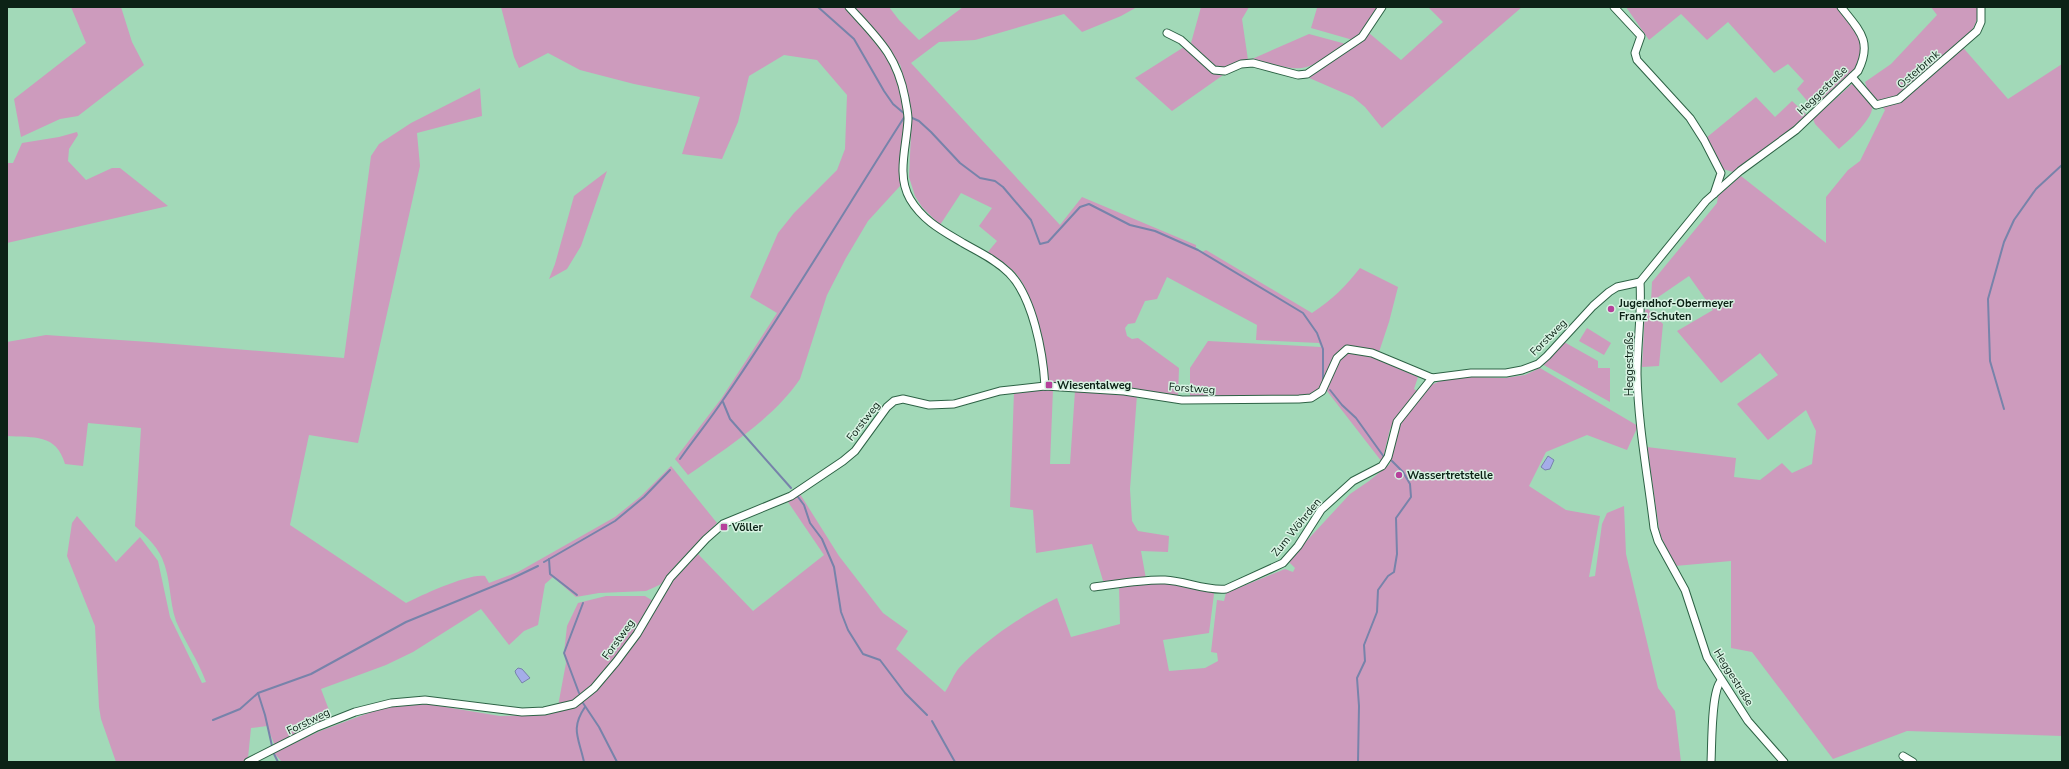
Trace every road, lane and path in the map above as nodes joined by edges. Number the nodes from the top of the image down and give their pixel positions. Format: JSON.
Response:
{"nodes":[{"id":1,"x":849,"y":7,"type":"edge"},
{"id":2,"x":1382,"y":7,"type":"edge"},
{"id":3,"x":1614,"y":7,"type":"edge"},
{"id":4,"x":1841,"y":7,"type":"edge"},
{"id":5,"x":1981,"y":7,"type":"edge"},
{"id":6,"x":1167,"y":33,"type":"dead end"},
{"id":7,"x":1852,"y":77,"type":"junction"},
{"id":8,"x":1721,"y":173,"type":"junction"},
{"id":9,"x":1735,"y":175,"type":"junction"},
{"id":10,"x":1714,"y":194,"type":"junction"},
{"id":11,"x":1640,"y":282,"type":"junction"},
{"id":12,"x":1432,"y":378,"type":"junction"},
{"id":13,"x":1045,"y":386,"type":"junction"},
{"id":14,"x":1094,"y":587,"type":"dead end"},
{"id":15,"x":1721,"y":681,"type":"junction"},
{"id":16,"x":1903,"y":756,"type":"dead end"},
{"id":17,"x":248,"y":762,"type":"edge"},
{"id":18,"x":1712,"y":762,"type":"edge"},
{"id":19,"x":1784,"y":762,"type":"edge"},
{"id":20,"x":1913,"y":762,"type":"edge"}],
"edges":[{"from":1,"to":13,"type":"street"},
{"from":2,"to":6,"type":"street"},
{"from":3,"to":8,"type":"street"},
{"from":4,"to":7,"type":"street","name":"Heggestraße"},
{"from":5,"to":7,"type":"street","name":"Osterbrink"},
{"from":7,"to":9,"type":"street","name":"Heggestraße"},
{"from":8,"to":9,"type":"street"},
{"from":8,"to":10,"type":"street"},
{"from":9,"to":10,"type":"street","name":"Heggestraße"},
{"from":10,"to":11,"type":"street","name":"Heggestraße"},
{"from":11,"to":12,"type":"street","name":"Forstweg"},
{"from":11,"to":15,"type":"street","name":"Heggestraße"},
{"from":12,"to":13,"type":"street","name":"Forstweg"},
{"from":12,"to":14,"type":"street","name":"Zum Wöhrden"},
{"from":13,"to":17,"type":"street","name":"Forstweg"},
{"from":15,"to":18,"type":"street"},
{"from":15,"to":19,"type":"street","name":"Heggestraße"},
{"from":16,"to":20,"type":"street"}]}
